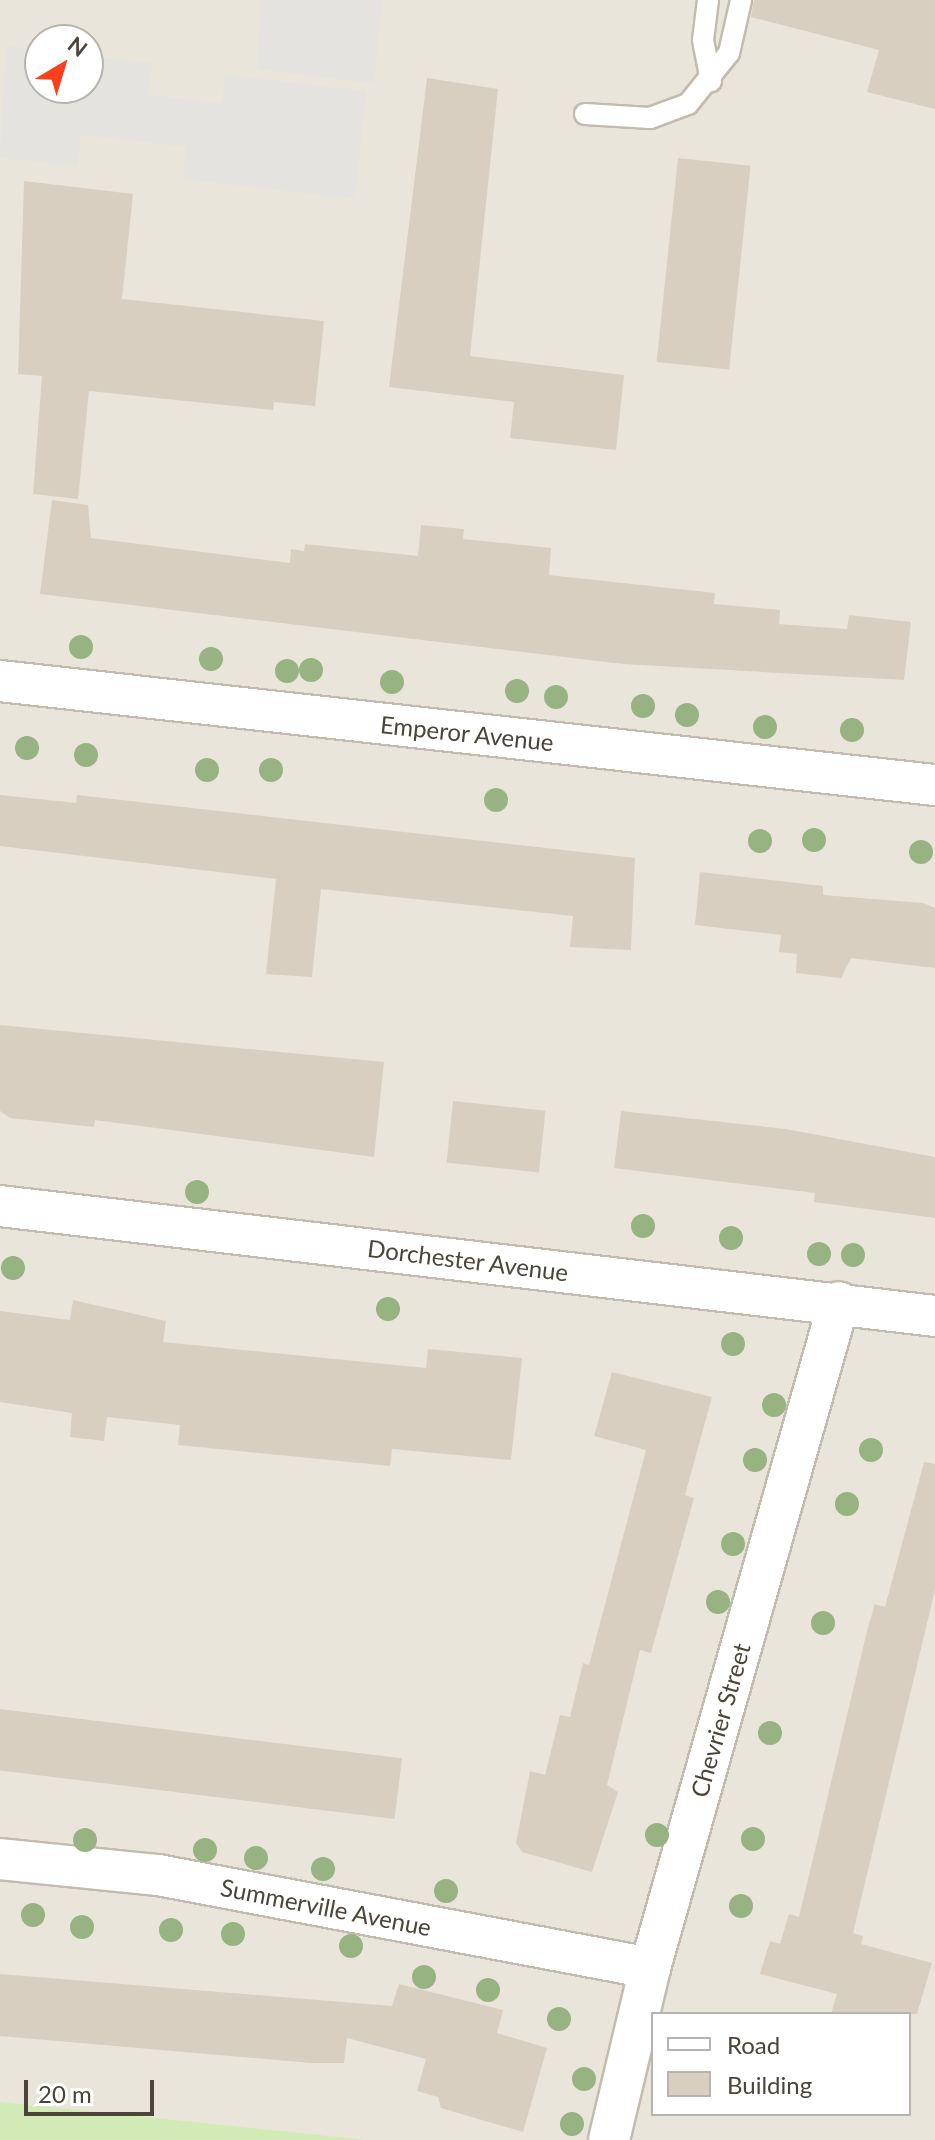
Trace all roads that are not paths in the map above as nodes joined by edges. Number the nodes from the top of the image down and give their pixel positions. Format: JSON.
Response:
{"nodes":[{"id":1,"x":708,"y":0,"type":"edge"},
{"id":2,"x":741,"y":0,"type":"edge"},
{"id":3,"x":711,"y":81,"type":"junction"},
{"id":4,"x":585,"y":114,"type":"dead end"},
{"id":5,"x":0,"y":681,"type":"edge"},
{"id":6,"x":935,"y":785,"type":"edge"},
{"id":7,"x":0,"y":1206,"type":"edge"},
{"id":8,"x":839,"y":1302,"type":"junction"},
{"id":9,"x":935,"y":1316,"type":"edge"},
{"id":10,"x":0,"y":1859,"type":"edge"},
{"id":11,"x":650,"y":1968,"type":"junction"},
{"id":12,"x":609,"y":2140,"type":"edge"}],
"edges":[{"from":1,"to":3,"type":"lane"},
{"from":2,"to":3,"type":"lane"},
{"from":3,"to":4,"type":"lane"},
{"from":5,"to":6,"type":"street","name":"Emperor Avenue"},
{"from":7,"to":8,"type":"street","name":"Dorchester Avenue"},
{"from":8,"to":9,"type":"street","name":"Dorchester Avenue"},
{"from":8,"to":11,"type":"street","name":"Chevrier Street"},
{"from":10,"to":11,"type":"street","name":"Summerville Avenue"},
{"from":11,"to":12,"type":"street","name":"Chevrier Street"}]}
